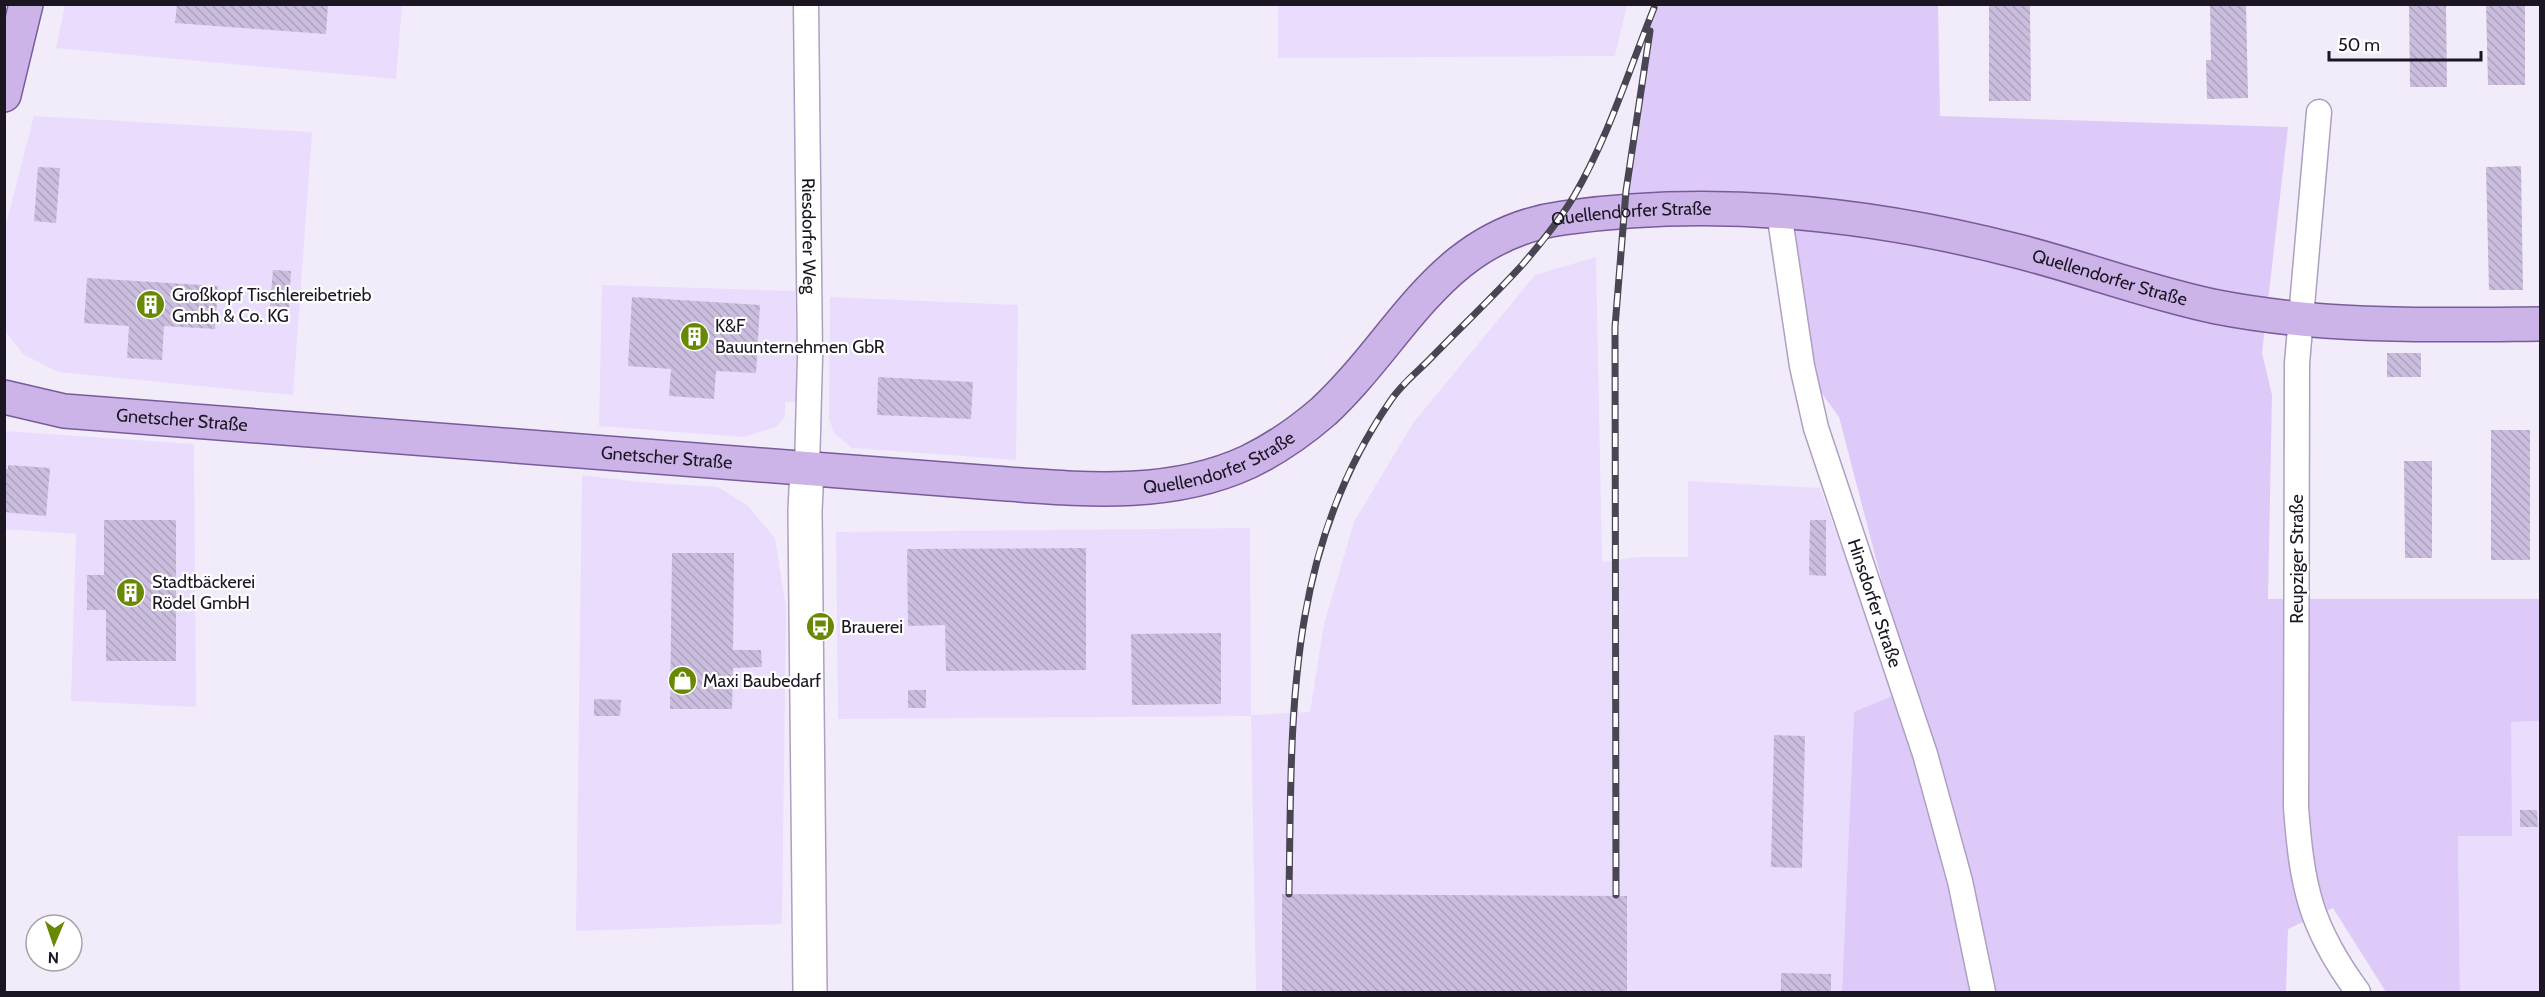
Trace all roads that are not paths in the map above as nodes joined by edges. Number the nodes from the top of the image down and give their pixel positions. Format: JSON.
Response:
{"nodes":[{"id":1,"x":26,"y":4,"type":"edge"},
{"id":2,"x":806,"y":4,"type":"edge"},
{"id":3,"x":4,"y":95,"type":"edge"},
{"id":4,"x":2319,"y":112,"type":"dead end"},
{"id":5,"x":1779,"y":212,"type":"junction"},
{"id":6,"x":2300,"y":320,"type":"junction"},
{"id":7,"x":2541,"y":324,"type":"edge"},
{"id":8,"x":4,"y":397,"type":"edge"},
{"id":9,"x":807,"y":468,"type":"junction"},
{"id":10,"x":810,"y":993,"type":"edge"},
{"id":11,"x":1983,"y":993,"type":"edge"},
{"id":12,"x":2358,"y":993,"type":"edge"}],
"edges":[{"from":1,"to":3,"type":"main road"},
{"from":2,"to":9,"type":"street","name":"Riesdorfer Weg"},
{"from":4,"to":6,"type":"street","name":"Reupziger Straße"},
{"from":5,"to":6,"type":"main road","name":"Quellendorfer Straße"},
{"from":5,"to":9,"type":"main road","name":"Quellendorfer Straße"},
{"from":5,"to":11,"type":"street","name":"Hinsdorfer Straße"},
{"from":6,"to":7,"type":"main road","name":"Quellendorfer Straße"},
{"from":6,"to":12,"type":"street","name":"Reupziger Straße"},
{"from":8,"to":9,"type":"main road","name":"Gnetscher Straße"},
{"from":9,"to":10,"type":"main road"}]}
